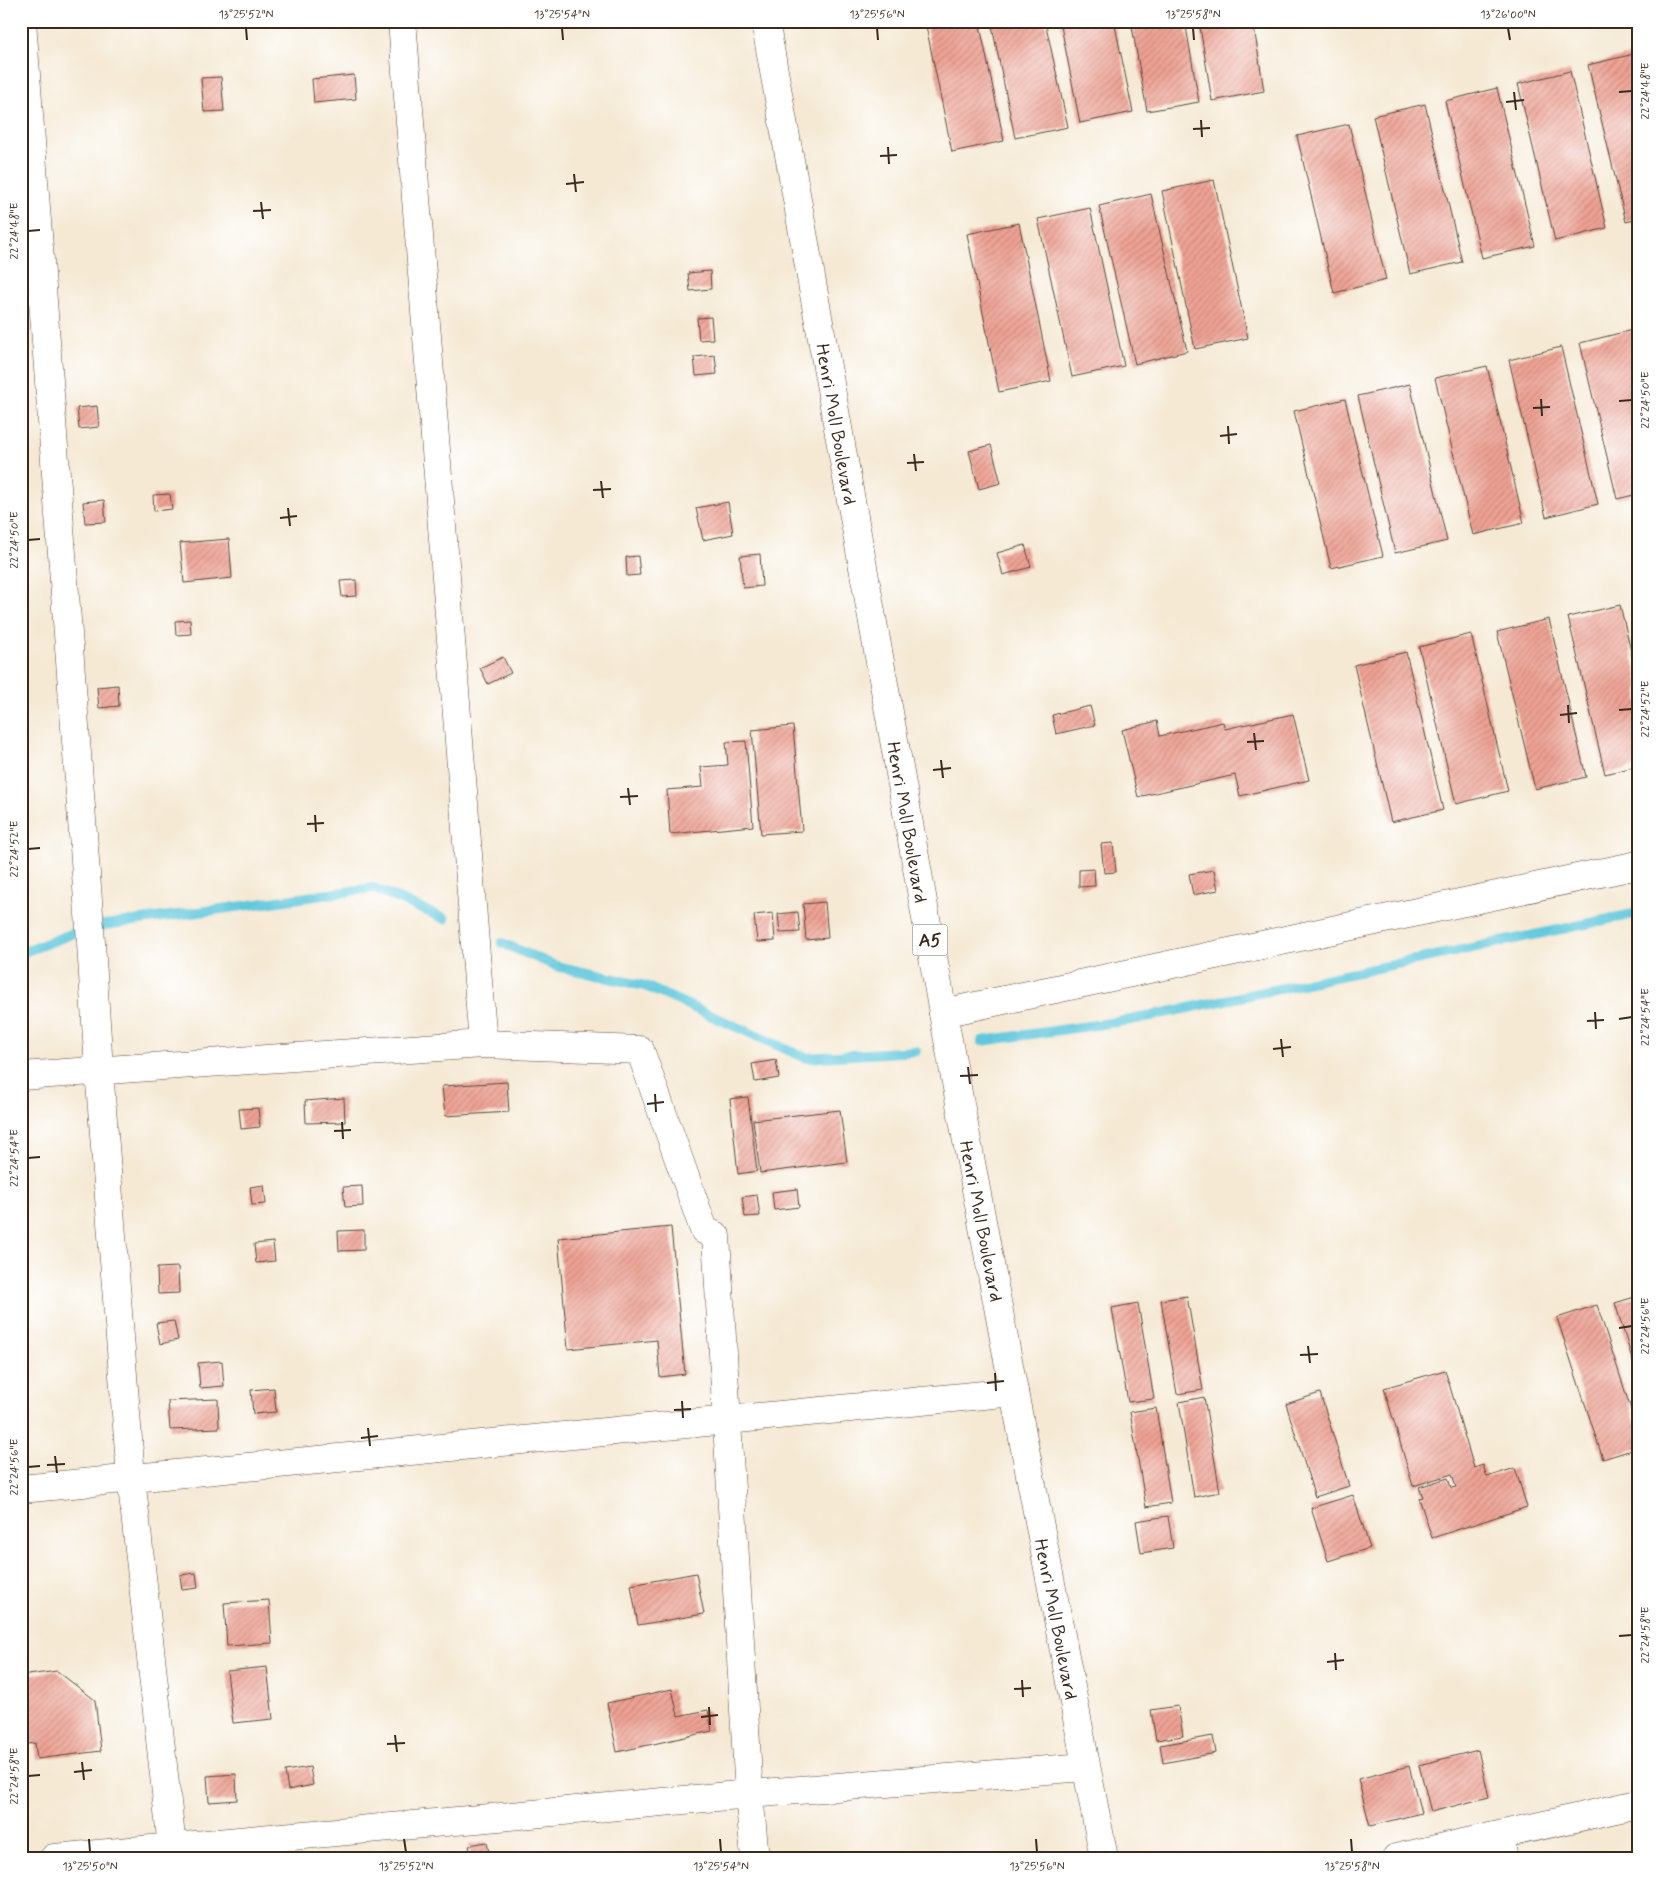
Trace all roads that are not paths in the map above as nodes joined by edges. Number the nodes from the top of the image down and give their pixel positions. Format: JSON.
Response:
{"nodes":[{"id":1,"x":22,"y":21,"type":"edge"},
{"id":2,"x":402,"y":21,"type":"edge"},
{"id":3,"x":765,"y":21,"type":"edge"},
{"id":4,"x":1638,"y":865,"type":"edge"},
{"id":5,"x":943,"y":1013,"type":"junction"},
{"id":6,"x":482,"y":1044,"type":"junction"},
{"id":7,"x":98,"y":1070,"type":"junction"},
{"id":8,"x":21,"y":1076,"type":"edge"},
{"id":9,"x":1014,"y":1392,"type":"junction"},
{"id":10,"x":727,"y":1420,"type":"junction"},
{"id":11,"x":131,"y":1477,"type":"junction"},
{"id":12,"x":21,"y":1488,"type":"edge"},
{"id":13,"x":1085,"y":1766,"type":"junction"},
{"id":14,"x":749,"y":1794,"type":"junction"},
{"id":15,"x":1638,"y":1804,"type":"edge"},
{"id":16,"x":1501,"y":1846,"type":"edge"},
{"id":17,"x":172,"y":1847,"type":"junction"},
{"id":18,"x":54,"y":1858,"type":"edge"},
{"id":19,"x":755,"y":1858,"type":"edge"},
{"id":20,"x":1104,"y":1858,"type":"edge"},
{"id":21,"x":1396,"y":1858,"type":"edge"}],
"edges":[{"from":1,"to":7,"type":"main road"},
{"from":2,"to":6,"type":"main road"},
{"from":3,"to":5,"type":"main road","name":"Henri Moll Boulevard","number":"A5"},
{"from":4,"to":5,"type":"main road"},
{"from":5,"to":9,"type":"main road","name":"Henri Moll Boulevard","number":"A5"},
{"from":6,"to":7,"type":"main road"},
{"from":6,"to":10,"type":"main road"},
{"from":7,"to":8,"type":"main road"},
{"from":7,"to":11,"type":"main road"},
{"from":9,"to":10,"type":"main road"},
{"from":9,"to":13,"type":"main road","name":"Henri Moll Boulevard","number":"A5"},
{"from":10,"to":11,"type":"main road"},
{"from":10,"to":14,"type":"main road"},
{"from":11,"to":12,"type":"main road"},
{"from":11,"to":17,"type":"main road"},
{"from":13,"to":14,"type":"main road"},
{"from":13,"to":20,"type":"main road","name":"Henri Moll Boulevard","number":"A5"},
{"from":14,"to":17,"type":"main road"},
{"from":14,"to":19,"type":"main road"},
{"from":15,"to":16,"type":"main road"},
{"from":16,"to":21,"type":"main road"},
{"from":17,"to":18,"type":"main road"}]}
